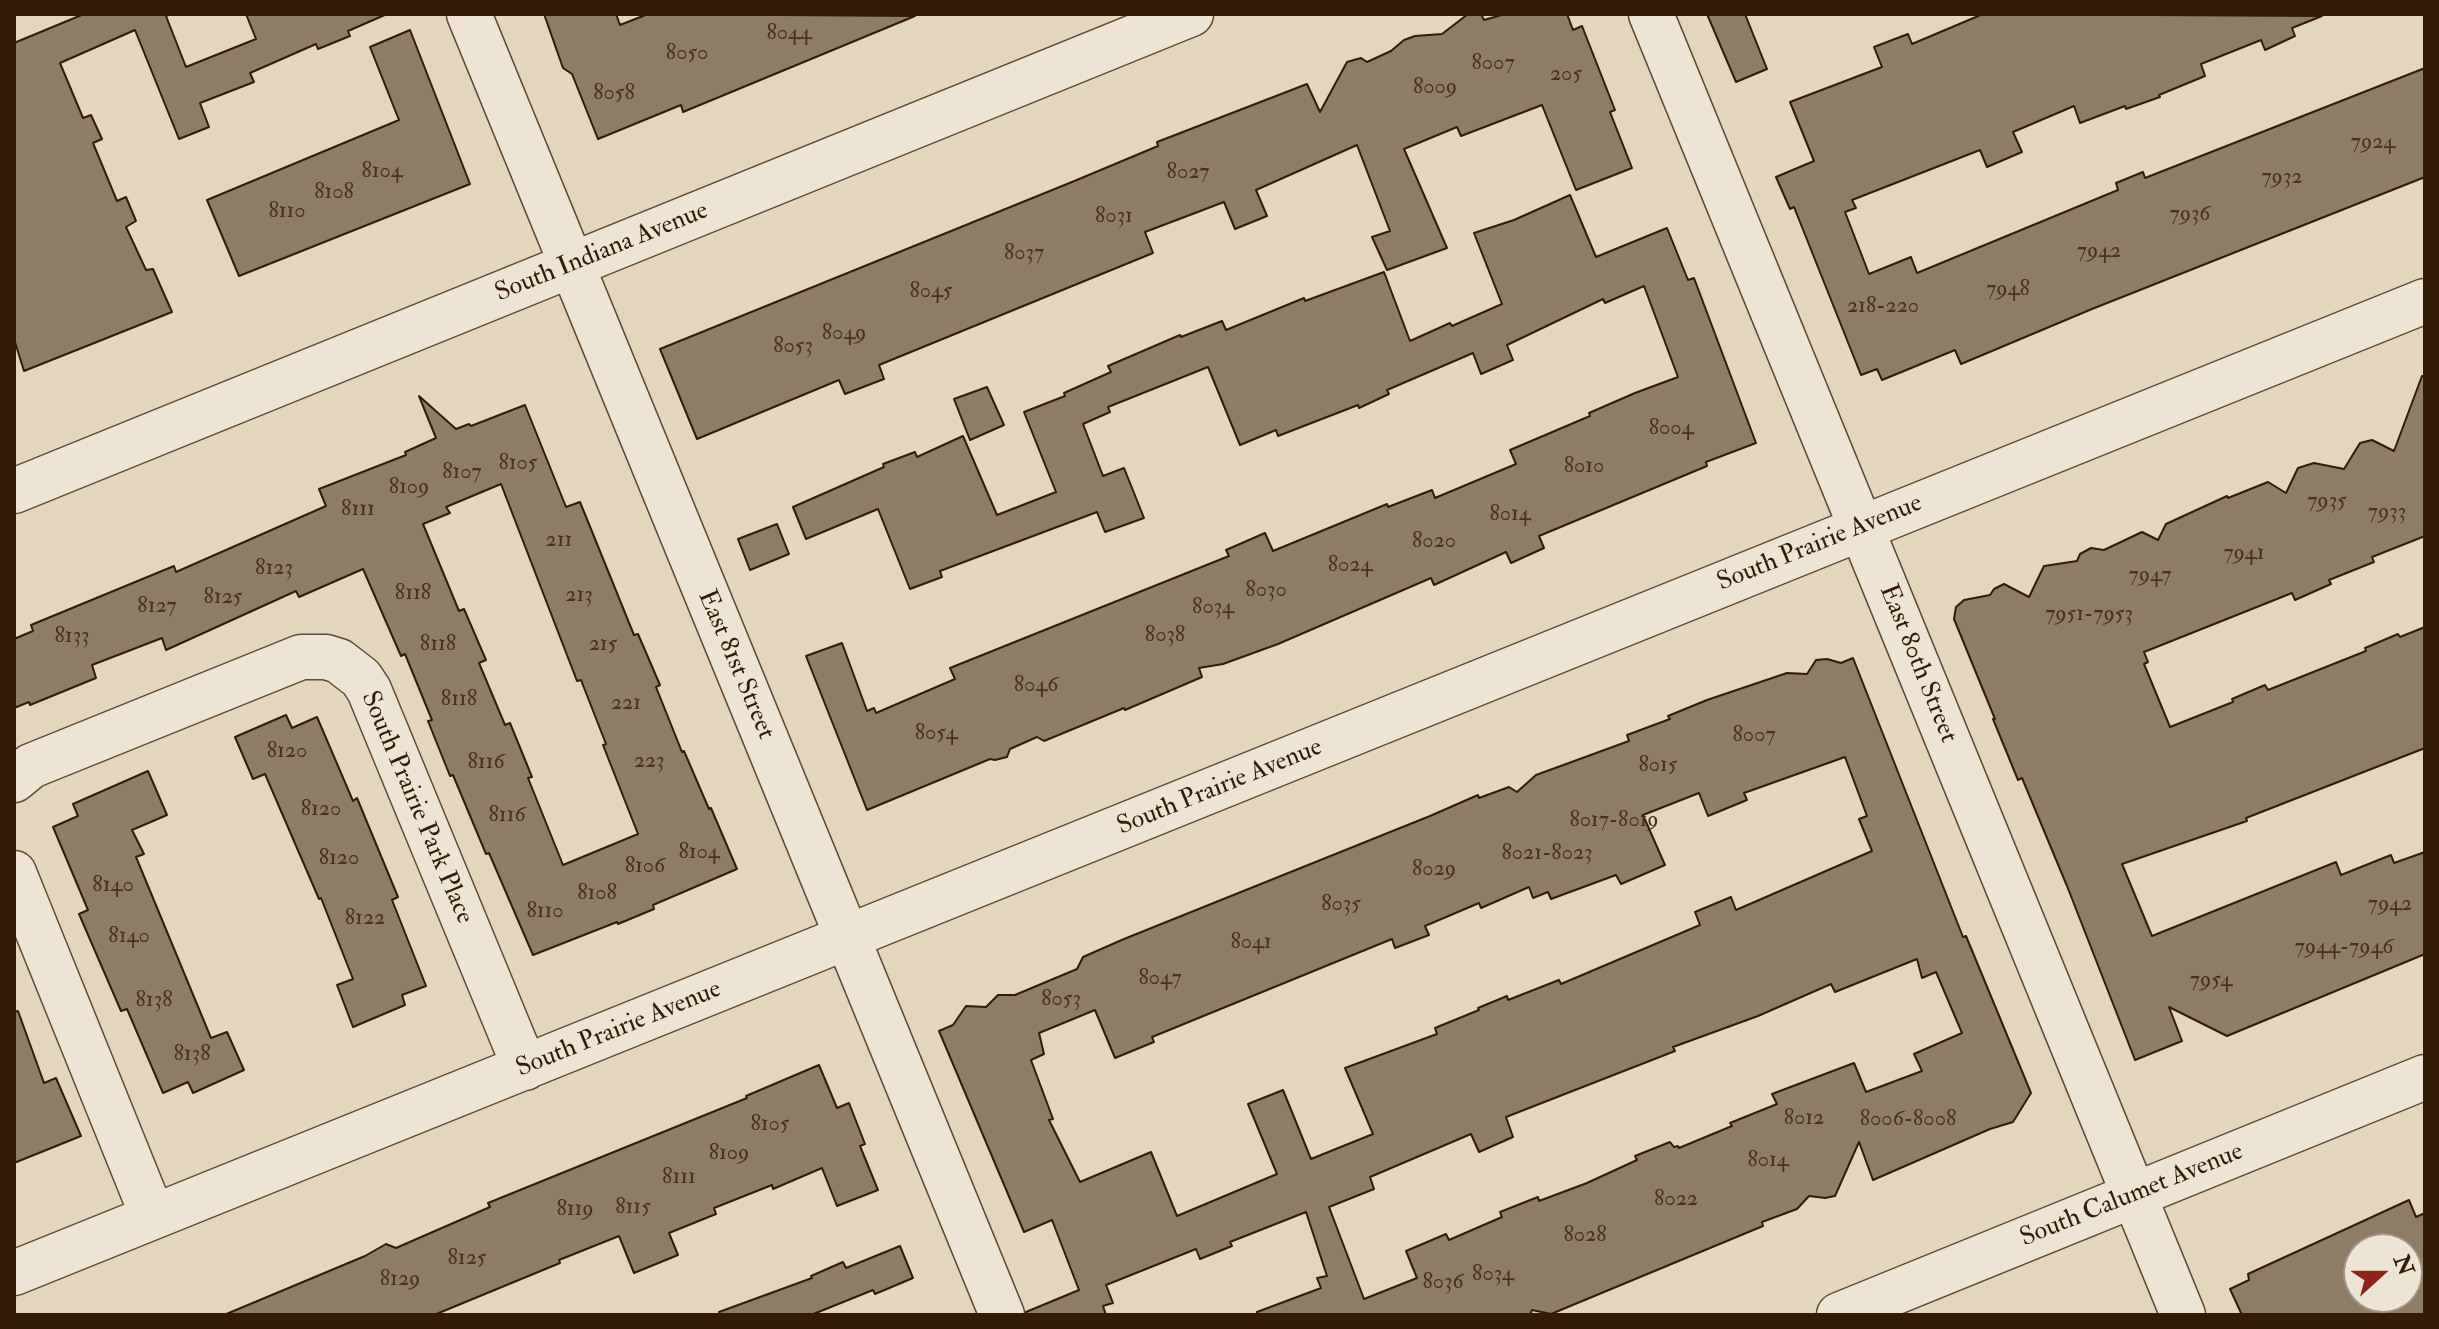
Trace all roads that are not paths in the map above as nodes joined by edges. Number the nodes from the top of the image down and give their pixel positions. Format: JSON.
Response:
{"nodes":[{"id":1,"x":469,"y":14,"type":"edge"},
{"id":2,"x":1191,"y":14,"type":"edge"},
{"id":3,"x":1651,"y":14,"type":"edge"},
{"id":4,"x":570,"y":266,"type":"junction"},
{"id":5,"x":2425,"y":301,"type":"edge"},
{"id":6,"x":14,"y":491,"type":"edge"},
{"id":7,"x":1861,"y":528,"type":"junction"},
{"id":8,"x":14,"y":780,"type":"edge"},
{"id":9,"x":14,"y":873,"type":"edge"},
{"id":10,"x":848,"y":939,"type":"junction"},
{"id":11,"x":525,"y":1068,"type":"junction"},
{"id":12,"x":2425,"y":1077,"type":"edge"},
{"id":13,"x":2134,"y":1194,"type":"junction"},
{"id":14,"x":153,"y":1217,"type":"junction"},
{"id":15,"x":14,"y":1273,"type":"edge"},
{"id":16,"x":1002,"y":1315,"type":"edge"},
{"id":17,"x":1839,"y":1315,"type":"edge"},
{"id":18,"x":2183,"y":1315,"type":"edge"}],
"edges":[{"from":1,"to":4,"type":"street","name":"East 81st Street"},
{"from":2,"to":4,"type":"street","name":"South Indiana Avenue"},
{"from":3,"to":7,"type":"street","name":"East 80th Street"},
{"from":4,"to":6,"type":"street","name":"South Indiana Avenue"},
{"from":4,"to":10,"type":"street","name":"East 81st Street"},
{"from":5,"to":7,"type":"street","name":"South Prairie Avenue"},
{"from":7,"to":10,"type":"street","name":"South Prairie Avenue"},
{"from":7,"to":13,"type":"street","name":"East 80th Street"},
{"from":8,"to":11,"type":"street","name":"South Prairie Park Place"},
{"from":9,"to":14,"type":"street"},
{"from":10,"to":11,"type":"street","name":"South Prairie Avenue"},
{"from":10,"to":16,"type":"street","name":"East 81st Street"},
{"from":11,"to":14,"type":"street","name":"South Prairie Avenue"},
{"from":12,"to":13,"type":"street","name":"South Calumet Avenue"},
{"from":13,"to":17,"type":"street","name":"South Calumet Avenue"},
{"from":13,"to":18,"type":"street","name":"East 80th Street"},
{"from":14,"to":15,"type":"street","name":"South Prairie Avenue"}]}
